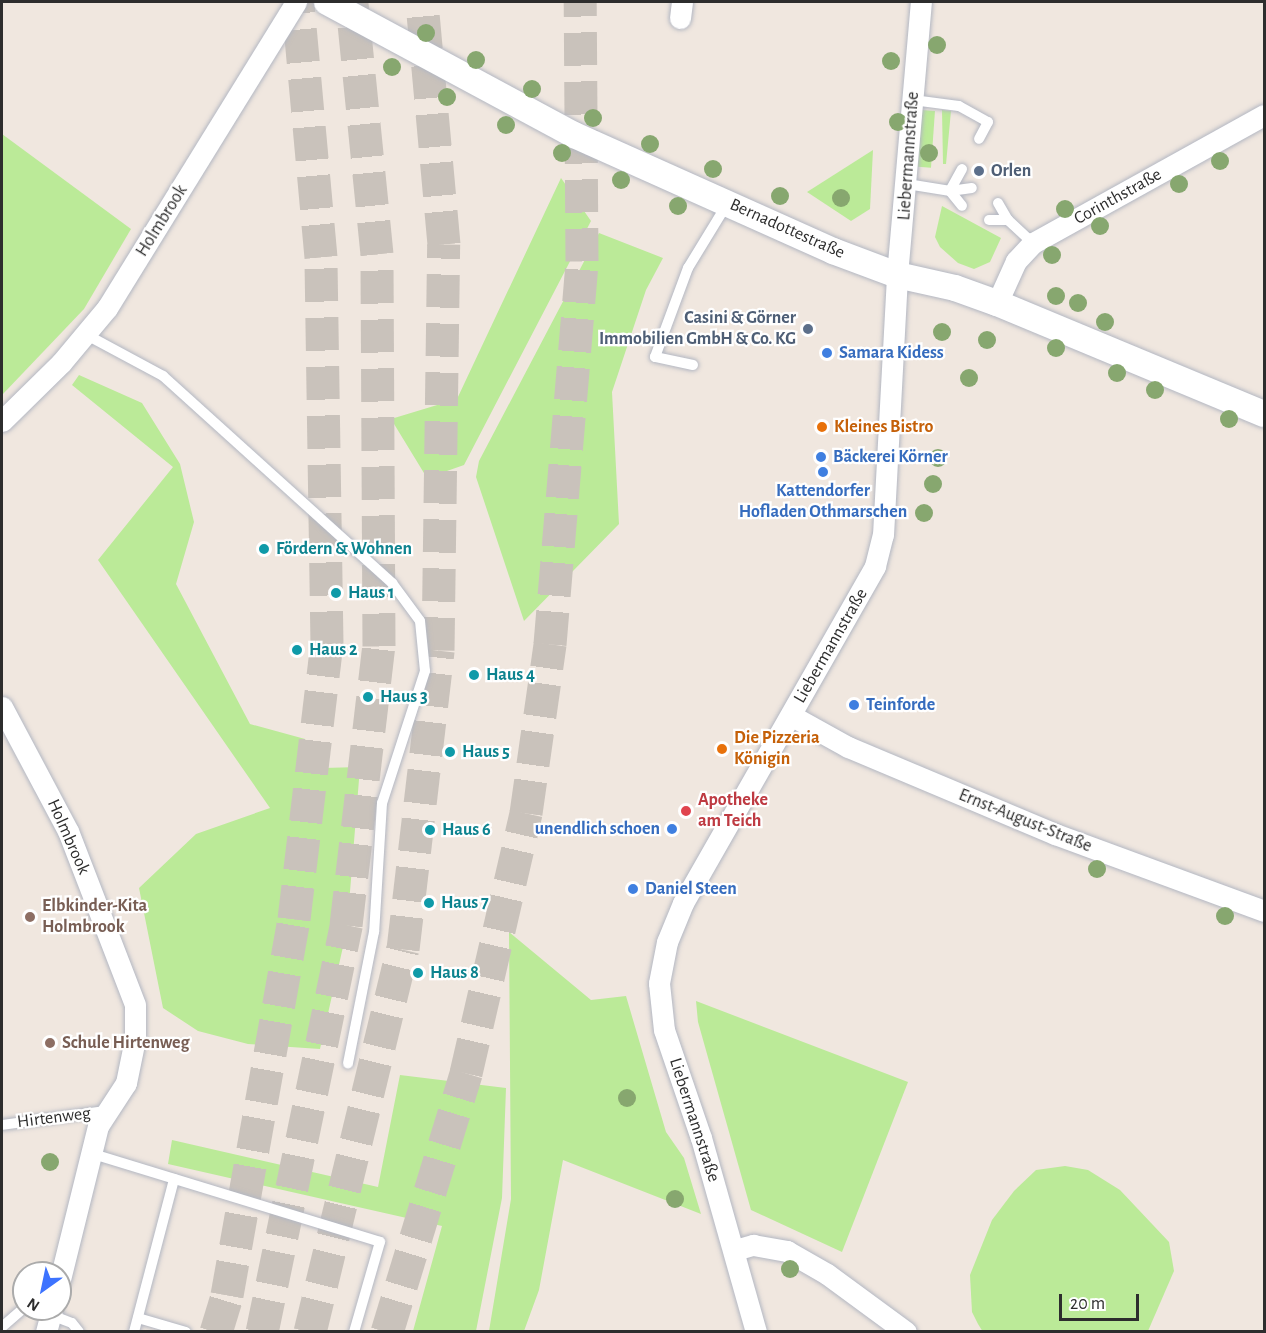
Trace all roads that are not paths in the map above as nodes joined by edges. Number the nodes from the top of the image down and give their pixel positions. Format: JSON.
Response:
{"nodes":[{"id":1,"x":296,"y":2,"type":"edge"},
{"id":2,"x":327,"y":2,"type":"edge"},
{"id":3,"x":921,"y":2,"type":"edge"},
{"id":4,"x":914,"y":100,"type":"junction"},
{"id":5,"x":1264,"y":115,"type":"edge"},
{"id":6,"x":979,"y":139,"type":"dead end"},
{"id":7,"x":962,"y":169,"type":"dead end"},
{"id":8,"x":908,"y":184,"type":"junction"},
{"id":9,"x":972,"y":188,"type":"dead end"},
{"id":10,"x":950,"y":191,"type":"junction"},
{"id":11,"x":998,"y":202,"type":"dead end"},
{"id":12,"x":728,"y":204,"type":"junction"},
{"id":13,"x":962,"y":206,"type":"dead end"},
{"id":14,"x":989,"y":220,"type":"dead end"},
{"id":15,"x":1008,"y":220,"type":"junction"},
{"id":16,"x":1033,"y":243,"type":"junction"},
{"id":17,"x":897,"y":275,"type":"junction"},
{"id":18,"x":997,"y":303,"type":"junction"},
{"id":19,"x":86,"y":334,"type":"junction"},
{"id":20,"x":693,"y":364,"type":"dead end"},
{"id":21,"x":1264,"y":414,"type":"edge"},
{"id":22,"x":2,"y":421,"type":"edge"},
{"id":23,"x":2,"y":707,"type":"edge"},
{"id":24,"x":792,"y":716,"type":"junction"},
{"id":25,"x":1264,"y":910,"type":"edge"},
{"id":26,"x":348,"y":1063,"type":"dead end"},
{"id":27,"x":106,"y":1111,"type":"junction"},
{"id":28,"x":2,"y":1125,"type":"edge"},
{"id":29,"x":93,"y":1154,"type":"junction"},
{"id":30,"x":174,"y":1179,"type":"junction"},
{"id":31,"x":735,"y":1250,"type":"junction"},
{"id":32,"x":65,"y":1261,"type":"edge"},
{"id":33,"x":138,"y":1318,"type":"junction"},
{"id":34,"x":61,"y":1321,"type":"edge"},
{"id":35,"x":79,"y":1332,"type":"edge"},
{"id":36,"x":134,"y":1332,"type":"edge"},
{"id":37,"x":186,"y":1332,"type":"edge"},
{"id":38,"x":354,"y":1332,"type":"edge"},
{"id":39,"x":756,"y":1332,"type":"edge"},
{"id":40,"x":906,"y":1332,"type":"edge"}],
"edges":[{"from":1,"to":19,"type":"street","name":"Holmbrook"},
{"from":2,"to":12,"type":"street","name":"Bernadottestraße"},
{"from":3,"to":4,"type":"street","name":"Liebermannstraße"},
{"from":4,"to":6,"type":"lane"},
{"from":4,"to":8,"type":"street","name":"Liebermannstraße"},
{"from":5,"to":16,"type":"street","name":"Corinthstraße"},
{"from":7,"to":10,"type":"lane"},
{"from":8,"to":10,"type":"lane"},
{"from":8,"to":17,"type":"street","name":"Liebermannstraße"},
{"from":9,"to":10,"type":"lane"},
{"from":10,"to":13,"type":"lane"},
{"from":11,"to":15,"type":"lane"},
{"from":12,"to":17,"type":"street","name":"Bernadottestraße"},
{"from":12,"to":20,"type":"lane"},
{"from":14,"to":15,"type":"lane"},
{"from":15,"to":16,"type":"lane"},
{"from":16,"to":18,"type":"street","name":"Corinthstraße"},
{"from":17,"to":18,"type":"street","name":"Bernadottestraße"},
{"from":17,"to":24,"type":"street","name":"Liebermannstraße"},
{"from":18,"to":21,"type":"street","name":"Bernadottestraße"},
{"from":19,"to":22,"type":"street","name":"Holmbrook"},
{"from":19,"to":26,"type":"lane"},
{"from":23,"to":27,"type":"street","name":"Holmbrook"},
{"from":24,"to":25,"type":"street","name":"Ernst-August-Straße"},
{"from":24,"to":31,"type":"street","name":"Liebermannstraße"},
{"from":27,"to":28,"type":"lane","name":"Hirtenweg"},
{"from":27,"to":29,"type":"street","name":"Holmbrook"},
{"from":29,"to":30,"type":"lane"},
{"from":29,"to":32,"type":"street","name":"Holmbrook"},
{"from":30,"to":33,"type":"lane"},
{"from":30,"to":38,"type":"lane"},
{"from":31,"to":39,"type":"street","name":"Liebermannstraße"},
{"from":31,"to":40,"type":"street"},
{"from":33,"to":36,"type":"lane"},
{"from":33,"to":37,"type":"lane"},
{"from":34,"to":35,"type":"lane"}]}
